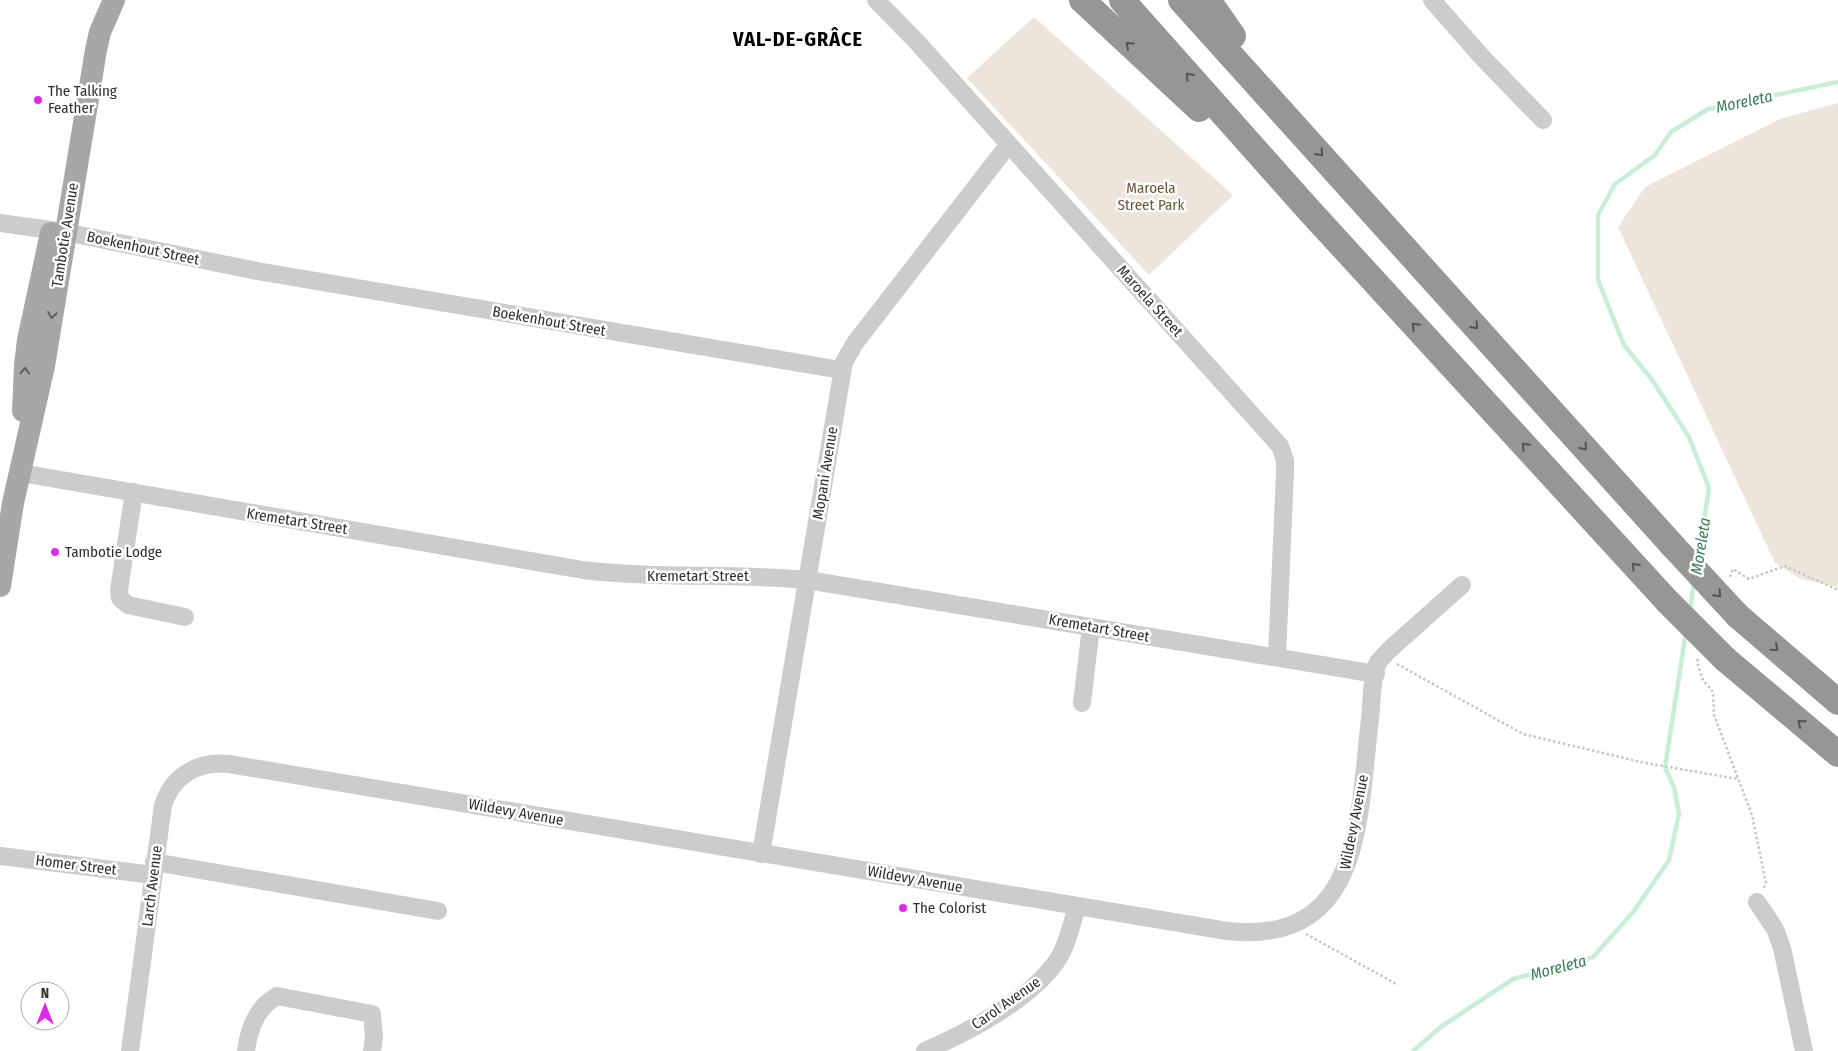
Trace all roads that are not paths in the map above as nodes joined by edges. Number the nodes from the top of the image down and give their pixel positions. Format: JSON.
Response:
{"nodes":[{"id":1,"x":98,"y":0,"type":"edge"},
{"id":2,"x":114,"y":0,"type":"edge"},
{"id":3,"x":876,"y":0,"type":"edge"},
{"id":4,"x":1082,"y":0,"type":"edge"},
{"id":5,"x":1122,"y":0,"type":"edge"},
{"id":6,"x":1181,"y":0,"type":"edge"},
{"id":7,"x":1208,"y":0,"type":"edge"},
{"id":8,"x":1432,"y":0,"type":"edge"},
{"id":9,"x":1543,"y":120,"type":"dead end"},
{"id":10,"x":1293,"y":122,"type":"junction"},
{"id":11,"x":1009,"y":144,"type":"junction"},
{"id":12,"x":1307,"y":208,"type":"junction"},
{"id":13,"x":0,"y":223,"type":"edge"},
{"id":14,"x":0,"y":232,"type":"edge"},
{"id":15,"x":57,"y":237,"type":"junction"},
{"id":16,"x":841,"y":370,"type":"junction"},
{"id":17,"x":21,"y":473,"type":"junction"},
{"id":18,"x":134,"y":492,"type":"junction"},
{"id":19,"x":807,"y":580,"type":"junction"},
{"id":20,"x":1462,"y":585,"type":"dead end"},
{"id":21,"x":0,"y":586,"type":"edge"},
{"id":22,"x":185,"y":617,"type":"dead end"},
{"id":23,"x":1091,"y":627,"type":"junction"},
{"id":24,"x":1276,"y":657,"type":"junction"},
{"id":25,"x":1376,"y":674,"type":"junction"},
{"id":26,"x":1838,"y":702,"type":"edge"},
{"id":27,"x":1082,"y":703,"type":"dead end"},
{"id":28,"x":1838,"y":754,"type":"edge"},
{"id":29,"x":229,"y":764,"type":"joint"},
{"id":30,"x":761,"y":854,"type":"junction"},
{"id":31,"x":0,"y":856,"type":"edge"},
{"id":32,"x":154,"y":868,"type":"junction"},
{"id":33,"x":1757,"y":902,"type":"dead end"},
{"id":34,"x":1077,"y":906,"type":"junction"},
{"id":35,"x":438,"y":911,"type":"dead end"},
{"id":36,"x":130,"y":1051,"type":"edge"},
{"id":37,"x":246,"y":1051,"type":"edge"},
{"id":38,"x":372,"y":1051,"type":"edge"},
{"id":39,"x":925,"y":1051,"type":"edge"},
{"id":40,"x":1804,"y":1051,"type":"edge"}],
"edges":[{"from":1,"to":15,"type":"main road","name":"Tambotie Avenue"},
{"from":2,"to":15,"type":"main road","name":"Tambotie Avenue"},
{"from":3,"to":11,"type":"street","name":"Maroela Street"},
{"from":12,"to":4,"type":"highway","one_way":true},
{"from":12,"to":5,"type":"highway","one_way":true},
{"from":6,"to":10,"type":"highway"},
{"from":7,"to":10,"type":"highway"},
{"from":8,"to":9,"type":"street"},
{"from":10,"to":26,"type":"highway","one_way":true,"bridge":true},
{"from":11,"to":16,"type":"street","name":"Mopani Avenue"},
{"from":11,"to":24,"type":"street","name":"Maroela Street"},
{"from":28,"to":12,"type":"highway","one_way":true,"bridge":true},
{"from":13,"to":15,"type":"street","name":"Boekenhout Street"},
{"from":14,"to":15,"type":"street","name":"Boekenhout Street"},
{"from":15,"to":16,"type":"street","name":"Boekenhout Street"},
{"from":15,"to":17,"type":"main road","name":"Tambotie Avenue"},
{"from":16,"to":19,"type":"street","name":"Mopani Avenue"},
{"from":17,"to":18,"type":"street","name":"Kremetart Street"},
{"from":17,"to":21,"type":"main road","name":"Tambotie Avenue"},
{"from":18,"to":19,"type":"street","name":"Kremetart Street"},
{"from":18,"to":22,"type":"street"},
{"from":19,"to":23,"type":"street","name":"Kremetart Street"},
{"from":19,"to":30,"type":"street","name":"Mopani Avenue"},
{"from":20,"to":25,"type":"street","name":"Wildevy Avenue"},
{"from":23,"to":24,"type":"street","name":"Kremetart Street"},
{"from":23,"to":27,"type":"street"},
{"from":24,"to":25,"type":"street","name":"Kremetart Street"},
{"from":25,"to":34,"type":"street","name":"Wildevy Avenue"},
{"from":29,"to":30,"type":"street","name":"Wildevy Avenue"},
{"from":29,"to":32,"type":"street","name":"Larch Avenue"},
{"from":30,"to":34,"type":"street","name":"Wildevy Avenue"},
{"from":31,"to":32,"type":"street","name":"Homer Street"},
{"from":32,"to":35,"type":"street","name":"Homer Street"},
{"from":32,"to":36,"type":"street","name":"Larch Avenue"},
{"from":33,"to":40,"type":"street"},
{"from":34,"to":39,"type":"street","name":"Carol Avenue"},
{"from":37,"to":38,"type":"street"}]}
